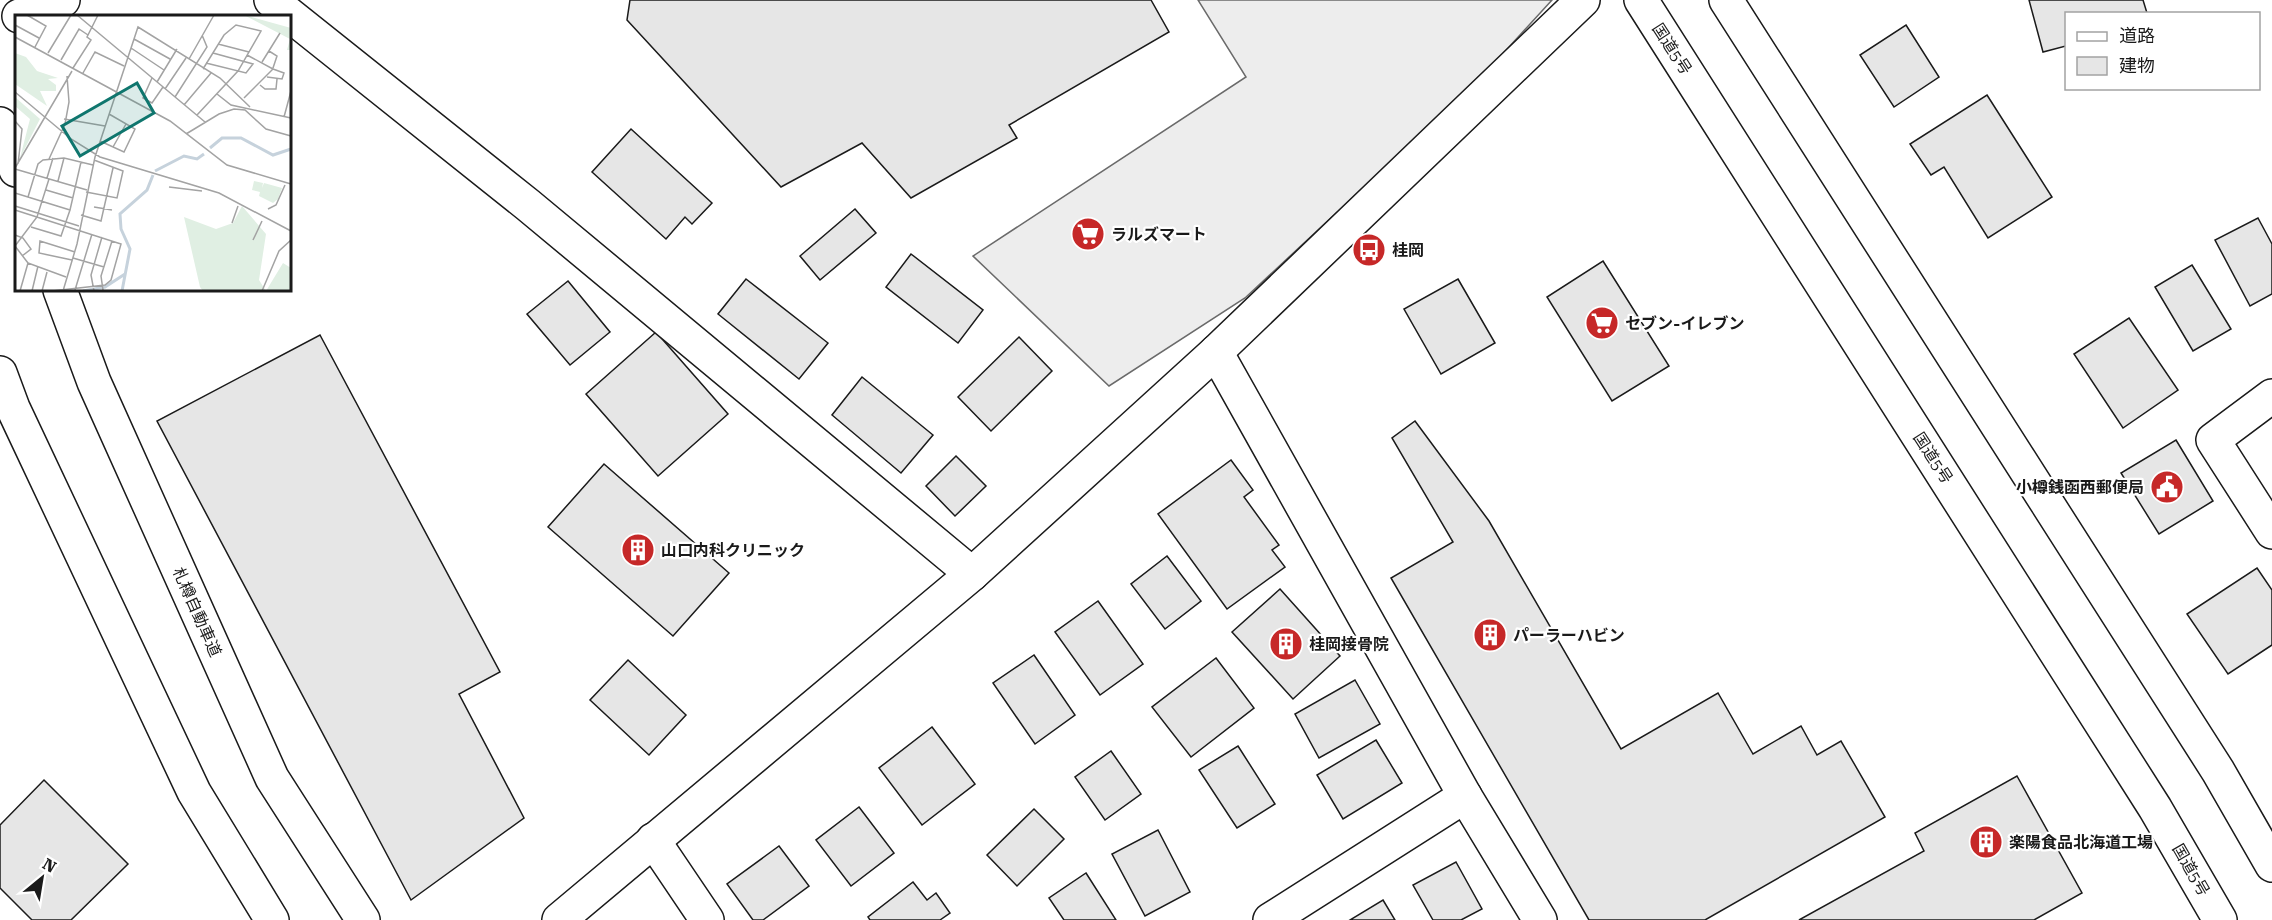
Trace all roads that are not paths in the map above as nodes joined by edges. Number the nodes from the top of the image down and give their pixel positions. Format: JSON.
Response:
{"nodes":[{"id":1,"x":63,"y":0,"type":"edge"},
{"id":2,"x":271,"y":0,"type":"edge"},
{"id":3,"x":1583,"y":0,"type":"edge"},
{"id":4,"x":1641,"y":0,"type":"edge"},
{"id":5,"x":1726,"y":0,"type":"edge"},
{"id":6,"x":23,"y":15,"type":"edge"},
{"id":7,"x":290,"y":15,"type":"edge"},
{"id":8,"x":291,"y":16,"type":"edge"},
{"id":9,"x":15,"y":18,"type":"edge"},
{"id":10,"x":0,"y":24,"type":"edge"},
{"id":11,"x":0,"y":124,"type":"edge"},
{"id":12,"x":15,"y":167,"type":"edge"},
{"id":13,"x":60,"y":291,"type":"edge"},
{"id":14,"x":1216,"y":352,"type":"junction"},
{"id":15,"x":0,"y":373,"type":"edge"},
{"id":16,"x":2272,"y":396,"type":"edge"},
{"id":17,"x":2272,"y":532,"type":"edge"},
{"id":18,"x":972,"y":574,"type":"junction"},
{"id":19,"x":1465,"y":796,"type":"junction"},
{"id":20,"x":653,"y":840,"type":"junction"},
{"id":21,"x":2272,"y":865,"type":"edge"},
{"id":22,"x":272,"y":920,"type":"edge"},
{"id":23,"x":363,"y":920,"type":"edge"},
{"id":24,"x":559,"y":920,"type":"edge"},
{"id":25,"x":707,"y":920,"type":"edge"},
{"id":26,"x":1270,"y":920,"type":"edge"},
{"id":27,"x":1540,"y":920,"type":"edge"},
{"id":28,"x":2220,"y":920,"type":"edge"}],
"edges":[{"from":1,"to":6,"type":"main road"},
{"from":2,"to":7,"type":"main road"},
{"from":3,"to":14,"type":"main road"},
{"from":4,"to":28,"type":"main road","name":"国道5号"},
{"from":5,"to":21,"type":"main road"},
{"from":8,"to":18,"type":"main road"},
{"from":9,"to":10,"type":"main road"},
{"from":11,"to":12,"type":"main road"},
{"from":13,"to":23,"type":"main road","name":"札樽自動車道"},
{"from":14,"to":18,"type":"main road"},
{"from":14,"to":19,"type":"main road"},
{"from":15,"to":22,"type":"main road"},
{"from":16,"to":17,"type":"main road"},
{"from":18,"to":20,"type":"main road"},
{"from":19,"to":26,"type":"main road"},
{"from":19,"to":27,"type":"main road"},
{"from":20,"to":24,"type":"main road"},
{"from":20,"to":25,"type":"main road"}]}
